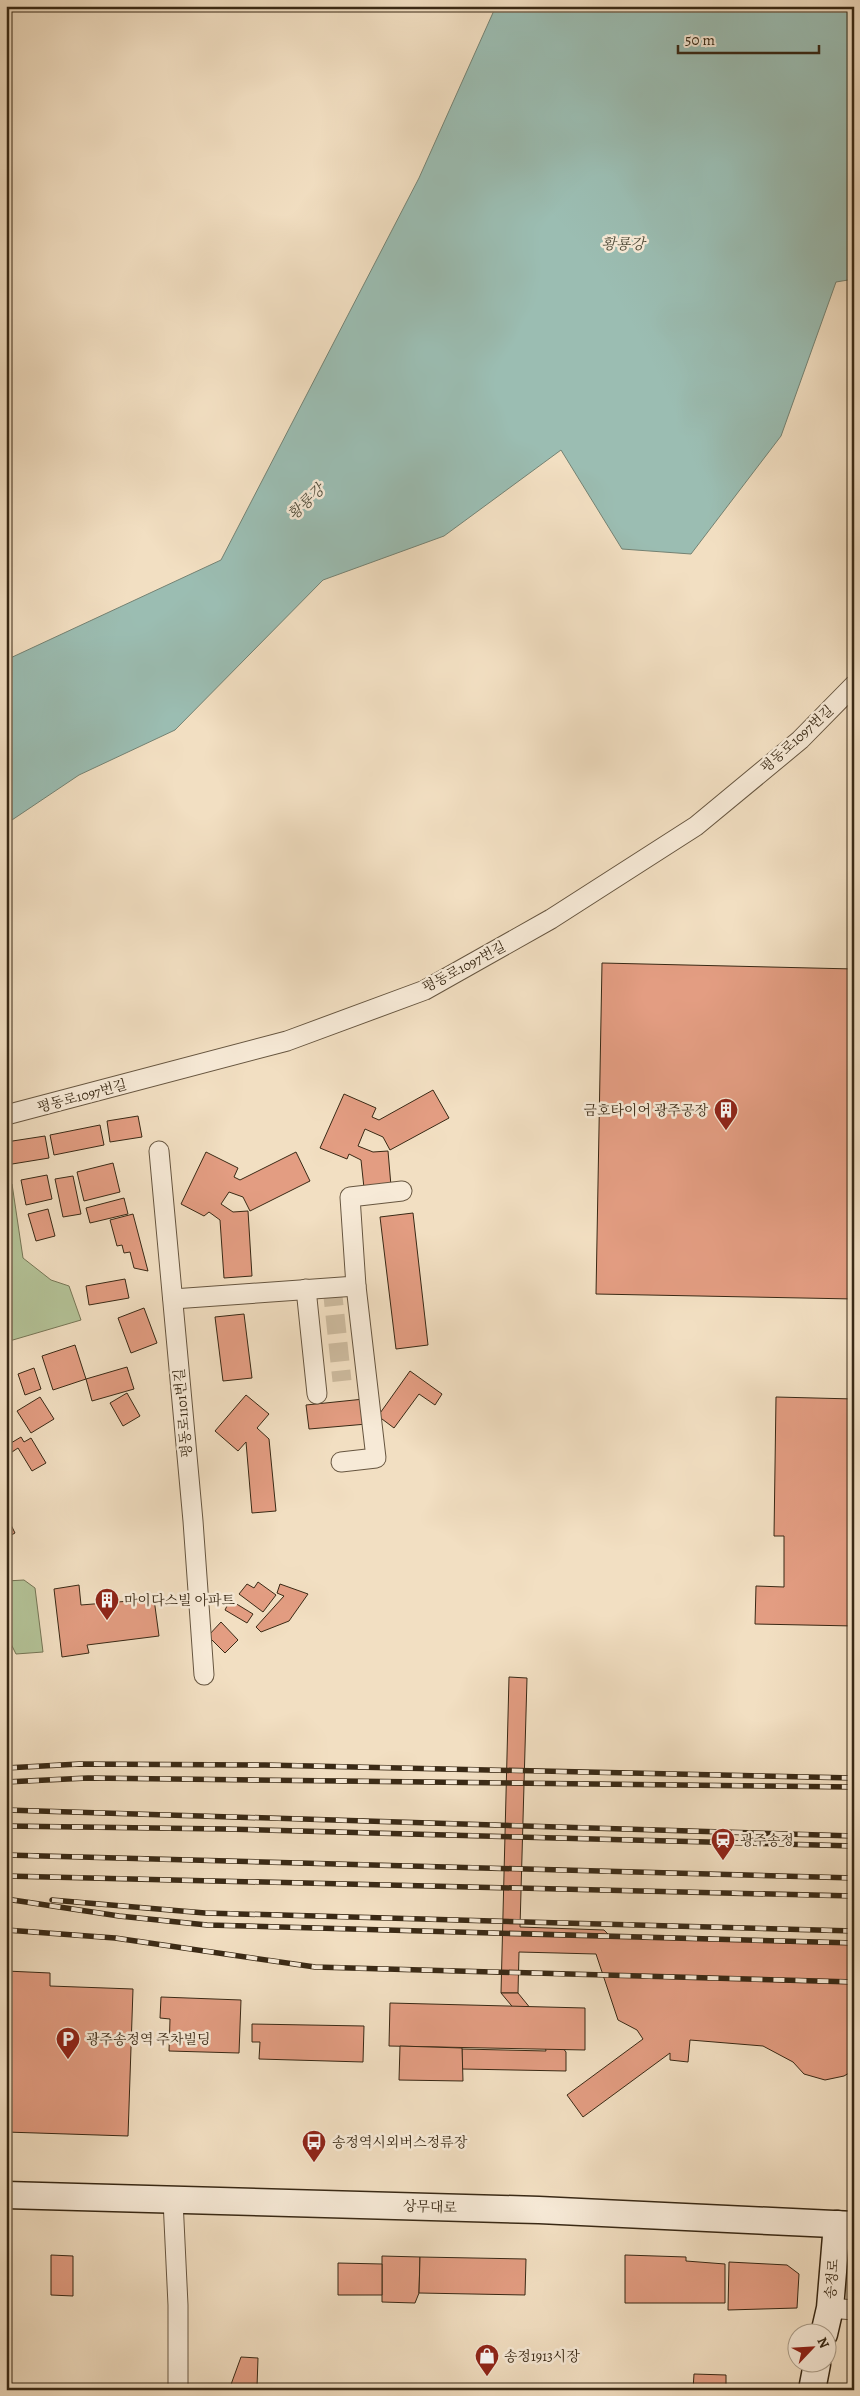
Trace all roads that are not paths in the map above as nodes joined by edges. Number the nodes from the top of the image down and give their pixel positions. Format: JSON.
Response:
{"nodes":[{"id":1,"x":854,"y":685,"type":"edge"},
{"id":2,"x":6,"y":1115,"type":"edge"},
{"id":3,"x":159,"y":1151,"type":"dead end"},
{"id":4,"x":402,"y":1191,"type":"dead end"},
{"id":5,"x":356,"y":1286,"type":"junction"},
{"id":6,"x":306,"y":1289,"type":"junction"},
{"id":7,"x":173,"y":1299,"type":"junction"},
{"id":8,"x":317,"y":1394,"type":"dead end"},
{"id":9,"x":341,"y":1462,"type":"dead end"},
{"id":10,"x":204,"y":1675,"type":"dead end"},
{"id":11,"x":6,"y":2195,"type":"edge"},
{"id":12,"x":173,"y":2200,"type":"junction"},
{"id":13,"x":845,"y":2224,"type":"edge"},
{"id":14,"x":842,"y":2309,"type":"edge"},
{"id":15,"x":831,"y":2324,"type":"edge"},
{"id":16,"x":816,"y":2374,"type":"edge"},
{"id":17,"x":178,"y":2390,"type":"edge"},
{"id":18,"x":812,"y":2390,"type":"edge"}],
"edges":[{"from":1,"to":2,"type":"street","name":"평동로1097번길"},
{"from":3,"to":7,"type":"street","name":"평동로1101번길"},
{"from":4,"to":5,"type":"street"},
{"from":5,"to":6,"type":"street"},
{"from":5,"to":9,"type":"street"},
{"from":6,"to":7,"type":"street"},
{"from":6,"to":8,"type":"street"},
{"from":7,"to":10,"type":"street","name":"평동로1101번길"},
{"from":11,"to":12,"type":"main road","name":"상무대로"},
{"from":12,"to":13,"type":"main road","name":"상무대로"},
{"from":12,"to":17,"type":"street"},
{"from":13,"to":14,"type":"main road","name":"송정로"},
{"from":14,"to":15,"type":"main road","name":"송정로"},
{"from":16,"to":18,"type":"main road"}]}
